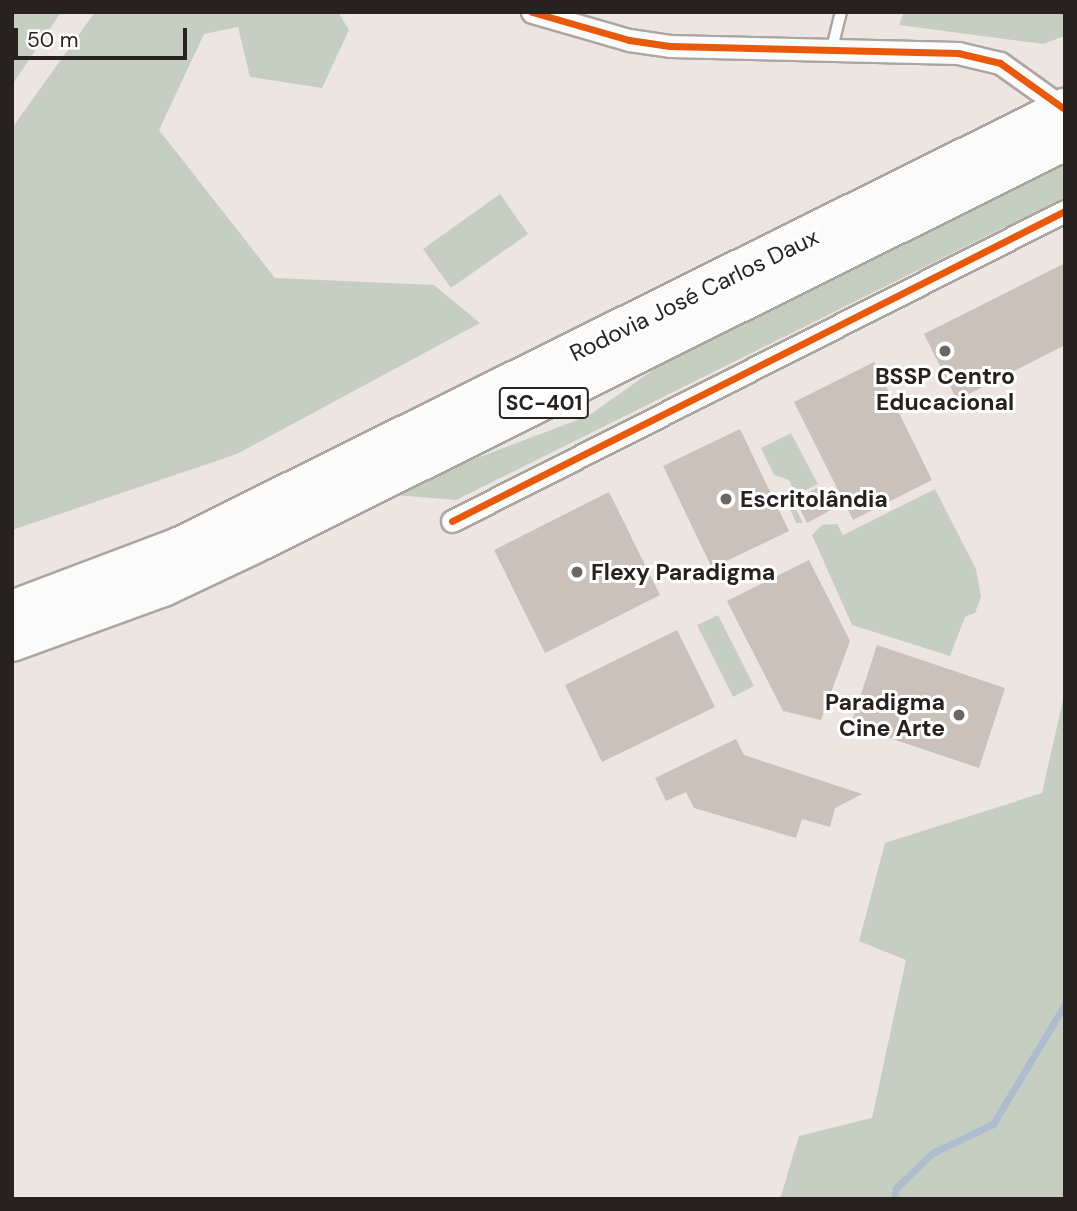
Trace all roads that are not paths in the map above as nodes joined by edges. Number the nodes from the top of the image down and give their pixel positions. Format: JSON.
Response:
{"nodes":[{"id":1,"x":532,"y":12,"type":"edge"},
{"id":2,"x":841,"y":12,"type":"edge"},
{"id":3,"x":832,"y":48,"type":"junction"},
{"id":4,"x":1064,"y":119,"type":"edge"},
{"id":5,"x":1065,"y":211,"type":"edge"},
{"id":6,"x":452,"y":521,"type":"dead end"},
{"id":7,"x":12,"y":610,"type":"edge"},
{"id":8,"x":12,"y":642,"type":"edge"}],
"edges":[{"from":1,"to":3,"type":"street"},
{"from":2,"to":3,"type":"lane"},
{"from":3,"to":4,"type":"street"},
{"from":4,"to":7,"type":"highway","name":"Rodovia José Carlos Daux","number":"SC-401"},
{"from":4,"to":8,"type":"highway","name":"Rodovia José Carlos Daux","number":"SC-401"},
{"from":5,"to":6,"type":"street"}]}
